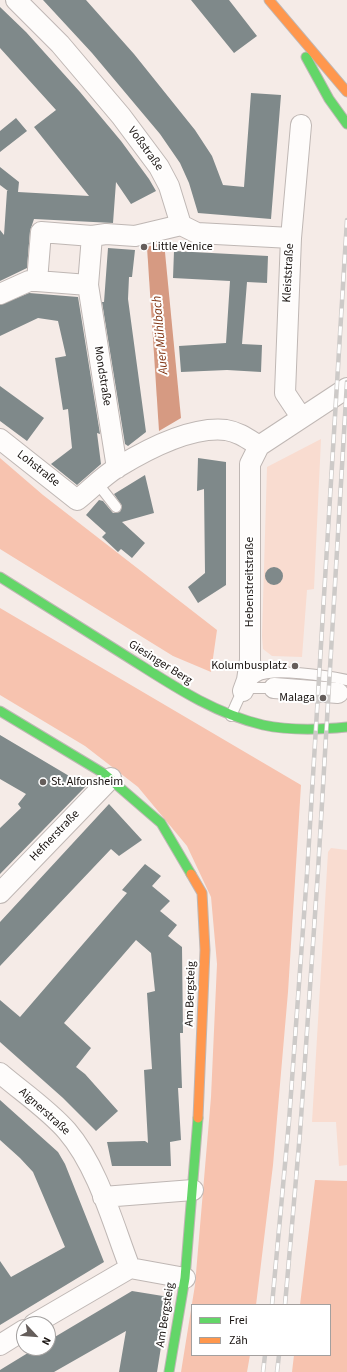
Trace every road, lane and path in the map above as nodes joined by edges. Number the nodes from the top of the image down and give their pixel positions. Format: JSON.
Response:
{"nodes":[{"id":1,"x":16,"y":0,"type":"edge"},
{"id":2,"x":269,"y":0,"type":"edge"},
{"id":3,"x":285,"y":22,"type":"junction"},
{"id":4,"x":347,"y":92,"type":"edge"},
{"id":5,"x":347,"y":124,"type":"edge"},
{"id":6,"x":301,"y":125,"type":"dead end"},
{"id":7,"x":181,"y":225,"type":"junction"},
{"id":8,"x":92,"y":236,"type":"junction"},
{"id":9,"x":291,"y":238,"type":"junction"},
{"id":10,"x":37,"y":281,"type":"junction"},
{"id":11,"x":88,"y":285,"type":"junction"},
{"id":12,"x":0,"y":294,"type":"edge"},
{"id":13,"x":347,"y":388,"type":"edge"},
{"id":14,"x":301,"y":417,"type":"junction"},
{"id":15,"x":0,"y":439,"type":"edge"},
{"id":16,"x":259,"y":446,"type":"junction"},
{"id":17,"x":116,"y":468,"type":"junction"},
{"id":18,"x":98,"y":484,"type":"junction"},
{"id":19,"x":116,"y":507,"type":"dead end"},
{"id":20,"x":0,"y":577,"type":"edge"},
{"id":21,"x":274,"y":688,"type":"joint"},
{"id":22,"x":344,"y":689,"type":"edge"},
{"id":23,"x":243,"y":691,"type":"junction"},
{"id":24,"x":0,"y":711,"type":"edge"},
{"id":25,"x":231,"y":716,"type":"junction"},
{"id":26,"x":347,"y":728,"type":"edge"},
{"id":27,"x":111,"y":778,"type":"junction"},
{"id":28,"x":0,"y":893,"type":"edge"},
{"id":29,"x":0,"y":1073,"type":"edge"},
{"id":30,"x":193,"y":1190,"type":"junction"},
{"id":31,"x":103,"y":1197,"type":"junction"},
{"id":32,"x":130,"y":1268,"type":"junction"},
{"id":33,"x":185,"y":1278,"type":"junction"},
{"id":34,"x":48,"y":1316,"type":"edge"},
{"id":35,"x":16,"y":1335,"type":"edge"},
{"id":36,"x":0,"y":1345,"type":"edge"},
{"id":37,"x":169,"y":1372,"type":"edge"}],
"edges":[{"from":1,"to":7,"type":"street","name":"Voßstraße"},
{"from":2,"to":3,"type":"street"},
{"from":3,"to":4,"type":"street"},
{"from":3,"to":5,"type":"street"},
{"from":6,"to":9,"type":"street","name":"Kleiststraße"},
{"from":7,"to":8,"type":"street"},
{"from":7,"to":9,"type":"street"},
{"from":8,"to":10,"type":"street"},
{"from":8,"to":11,"type":"street","name":"Mondstraße"},
{"from":9,"to":14,"type":"street","name":"Kleiststraße"},
{"from":10,"to":11,"type":"street"},
{"from":10,"to":12,"type":"street"},
{"from":11,"to":17,"type":"street","name":"Mondstraße"},
{"from":13,"to":14,"type":"street"},
{"from":14,"to":16,"type":"street"},
{"from":15,"to":18,"type":"street","name":"Lohstraße"},
{"from":16,"to":17,"type":"street"},
{"from":16,"to":23,"type":"street","name":"Hebenstreitstraße"},
{"from":17,"to":18,"type":"street"},
{"from":18,"to":19,"type":"lane"},
{"from":20,"to":25,"type":"street","name":"Giesinger Berg"},
{"from":21,"to":22,"type":"street"},
{"from":21,"to":23,"type":"lane"},
{"from":22,"to":23,"type":"lane"},
{"from":23,"to":25,"type":"lane","name":"Hebenstreitstraße"},
{"from":24,"to":27,"type":"street","name":"Am Bergsteig"},
{"from":25,"to":26,"type":"street","name":"Giesinger Berg"},
{"from":27,"to":28,"type":"street","name":"Hefnerstraße"},
{"from":27,"to":30,"type":"street","name":"Am Bergsteig"},
{"from":29,"to":31,"type":"street","name":"Aignerstraße"},
{"from":30,"to":31,"type":"street"},
{"from":30,"to":33,"type":"street","name":"Am Bergsteig"},
{"from":31,"to":32,"type":"street","name":"Aignerstraße"},
{"from":32,"to":33,"type":"street"},
{"from":32,"to":34,"type":"street"},
{"from":33,"to":37,"type":"street","name":"Am Bergsteig"},
{"from":35,"to":36,"type":"street"}]}
